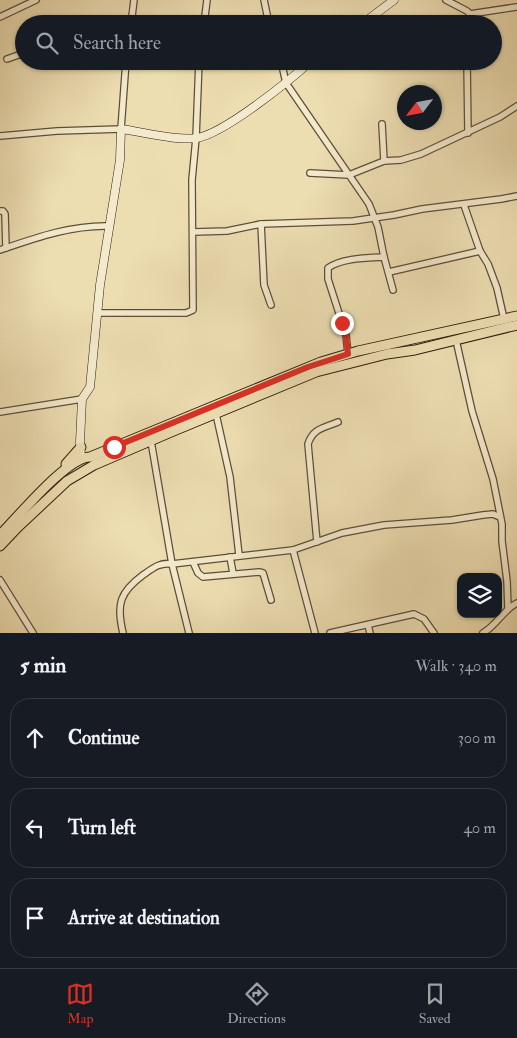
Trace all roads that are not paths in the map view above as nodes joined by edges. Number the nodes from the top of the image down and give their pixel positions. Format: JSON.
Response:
{"nodes":[{"id":1,"x":36,"y":0,"type":"edge"},
{"id":2,"x":134,"y":0,"type":"edge"},
{"id":3,"x":207,"y":0,"type":"edge"},
{"id":4,"x":264,"y":0,"type":"edge"},
{"id":5,"x":394,"y":0,"type":"edge"},
{"id":6,"x":446,"y":0,"type":"edge"},
{"id":7,"x":516,"y":7,"type":"edge"},
{"id":8,"x":470,"y":14,"type":"joint"},
{"id":9,"x":132,"y":15,"type":"edge"},
{"id":10,"x":205,"y":15,"type":"edge"},
{"id":11,"x":267,"y":15,"type":"edge"},
{"id":12,"x":374,"y":15,"type":"edge"},
{"id":13,"x":0,"y":17,"type":"edge"},
{"id":14,"x":15,"y":56,"type":"edge"},
{"id":15,"x":7,"y":59,"type":"dead end"},
{"id":16,"x":125,"y":70,"type":"edge"},
{"id":17,"x":200,"y":70,"type":"edge"},
{"id":18,"x":283,"y":70,"type":"edge"},
{"id":19,"x":301,"y":70,"type":"edge"},
{"id":20,"x":467,"y":70,"type":"edge"},
{"id":21,"x":286,"y":83,"type":"junction"},
{"id":22,"x":517,"y":106,"type":"edge"},
{"id":23,"x":382,"y":124,"type":"dead end"},
{"id":24,"x":122,"y":129,"type":"junction"},
{"id":25,"x":468,"y":132,"type":"junction"},
{"id":26,"x":0,"y":136,"type":"edge"},
{"id":27,"x":196,"y":138,"type":"junction"},
{"id":28,"x":384,"y":161,"type":"junction"},
{"id":29,"x":310,"y":173,"type":"dead end"},
{"id":30,"x":349,"y":175,"type":"junction"},
{"id":31,"x":517,"y":196,"type":"edge"},
{"id":32,"x":464,"y":205,"type":"junction"},
{"id":33,"x":0,"y":211,"type":"edge"},
{"id":34,"x":375,"y":218,"type":"junction"},
{"id":35,"x":261,"y":224,"type":"junction"},
{"id":36,"x":109,"y":226,"type":"junction"},
{"id":37,"x":193,"y":232,"type":"junction"},
{"id":38,"x":3,"y":249,"type":"edge"},
{"id":39,"x":480,"y":251,"type":"junction"},
{"id":40,"x":384,"y":257,"type":"junction"},
{"id":41,"x":389,"y":272,"type":"junction"},
{"id":42,"x":393,"y":290,"type":"dead end"},
{"id":43,"x":271,"y":305,"type":"dead end"},
{"id":44,"x":98,"y":313,"type":"junction"},
{"id":45,"x":517,"y":316,"type":"edge"},
{"id":46,"x":504,"y":319,"type":"junction"},
{"id":47,"x":517,"y":325,"type":"edge"},
{"id":48,"x":456,"y":340,"type":"junction"},
{"id":49,"x":348,"y":354,"type":"junction"},
{"id":50,"x":82,"y":399,"type":"junction"},
{"id":51,"x":0,"y":412,"type":"edge"},
{"id":52,"x":216,"y":414,"type":"junction"},
{"id":53,"x":338,"y":422,"type":"dead end"},
{"id":54,"x":151,"y":441,"type":"junction"},
{"id":55,"x":80,"y":444,"type":"junction"},
{"id":56,"x":86,"y":457,"type":"junction"},
{"id":57,"x":87,"y":470,"type":"junction"},
{"id":58,"x":53,"y":480,"type":"junction"},
{"id":59,"x":500,"y":517,"type":"junction"},
{"id":60,"x":0,"y":535,"type":"edge"},
{"id":61,"x":317,"y":542,"type":"junction"},
{"id":62,"x":0,"y":546,"type":"edge"},
{"id":63,"x":293,"y":550,"type":"junction"},
{"id":64,"x":239,"y":555,"type":"junction"},
{"id":65,"x":230,"y":556,"type":"junction"},
{"id":66,"x":193,"y":562,"type":"junction"},
{"id":67,"x":172,"y":564,"type":"junction"},
{"id":68,"x":233,"y":573,"type":"junction"},
{"id":69,"x":0,"y":580,"type":"edge"},
{"id":70,"x":271,"y":600,"type":"dead end"},
{"id":71,"x":517,"y":603,"type":"edge"},
{"id":72,"x":508,"y":608,"type":"junction"},
{"id":73,"x":368,"y":625,"type":"junction"},
{"id":74,"x":33,"y":633,"type":"edge"},
{"id":75,"x":123,"y":633,"type":"edge"},
{"id":76,"x":188,"y":633,"type":"edge"},
{"id":77,"x":315,"y":633,"type":"edge"},
{"id":78,"x":330,"y":633,"type":"edge"},
{"id":79,"x":370,"y":633,"type":"edge"},
{"id":80,"x":434,"y":633,"type":"edge"},
{"id":81,"x":483,"y":633,"type":"edge"}],
"edges":[{"from":1,"to":13,"type":"street"},
{"from":2,"to":9,"type":"street"},
{"from":3,"to":10,"type":"street"},
{"from":4,"to":11,"type":"street"},
{"from":5,"to":12,"type":"street"},
{"from":6,"to":8,"type":"street"},
{"from":7,"to":8,"type":"street"},
{"from":14,"to":15,"type":"street"},
{"from":16,"to":24,"type":"street"},
{"from":17,"to":27,"type":"street"},
{"from":18,"to":21,"type":"street"},
{"from":19,"to":21,"type":"street"},
{"from":20,"to":25,"type":"street"},
{"from":21,"to":27,"type":"street"},
{"from":21,"to":30,"type":"street"},
{"from":22,"to":25,"type":"street"},
{"from":23,"to":28,"type":"street"},
{"from":24,"to":26,"type":"street"},
{"from":24,"to":27,"type":"street"},
{"from":24,"to":36,"type":"street"},
{"from":25,"to":28,"type":"street"},
{"from":27,"to":37,"type":"street"},
{"from":28,"to":30,"type":"street"},
{"from":29,"to":30,"type":"street"},
{"from":30,"to":34,"type":"street"},
{"from":31,"to":32,"type":"street"},
{"from":32,"to":34,"type":"street"},
{"from":32,"to":39,"type":"street"},
{"from":33,"to":38,"type":"street"},
{"from":34,"to":35,"type":"street"},
{"from":34,"to":40,"type":"street"},
{"from":35,"to":37,"type":"street"},
{"from":35,"to":43,"type":"street"},
{"from":36,"to":38,"type":"street"},
{"from":36,"to":44,"type":"street"},
{"from":37,"to":44,"type":"street"},
{"from":39,"to":41,"type":"street"},
{"from":39,"to":46,"type":"street"},
{"from":40,"to":41,"type":"street"},
{"from":40,"to":49,"type":"street"},
{"from":41,"to":42,"type":"street"},
{"from":44,"to":50,"type":"street"},
{"from":45,"to":46,"type":"main road"},
{"from":46,"to":49,"type":"main road"},
{"from":47,"to":48,"type":"main road"},
{"from":48,"to":52,"type":"main road"},
{"from":48,"to":59,"type":"street"},
{"from":49,"to":56,"type":"main road"},
{"from":50,"to":51,"type":"street"},
{"from":50,"to":55,"type":"street"},
{"from":52,"to":54,"type":"main road"},
{"from":52,"to":64,"type":"street"},
{"from":53,"to":61,"type":"street"},
{"from":54,"to":57,"type":"main road"},
{"from":54,"to":67,"type":"street"},
{"from":55,"to":56,"type":"main road"},
{"from":55,"to":58,"type":"main road"},
{"from":56,"to":57,"type":"street"},
{"from":56,"to":58,"type":"main road"},
{"from":57,"to":62,"type":"main road"},
{"from":58,"to":60,"type":"main road"},
{"from":59,"to":61,"type":"street"},
{"from":59,"to":72,"type":"street"},
{"from":61,"to":63,"type":"street"},
{"from":63,"to":64,"type":"street"},
{"from":63,"to":77,"type":"street"},
{"from":64,"to":65,"type":"street"},
{"from":65,"to":66,"type":"street"},
{"from":65,"to":68,"type":"street"},
{"from":66,"to":67,"type":"street"},
{"from":66,"to":68,"type":"street"},
{"from":67,"to":75,"type":"street"},
{"from":67,"to":76,"type":"street"},
{"from":68,"to":70,"type":"street"},
{"from":69,"to":74,"type":"street"},
{"from":71,"to":72,"type":"street"},
{"from":72,"to":81,"type":"street"},
{"from":73,"to":78,"type":"street"},
{"from":73,"to":79,"type":"street"},
{"from":73,"to":80,"type":"street"}]}
